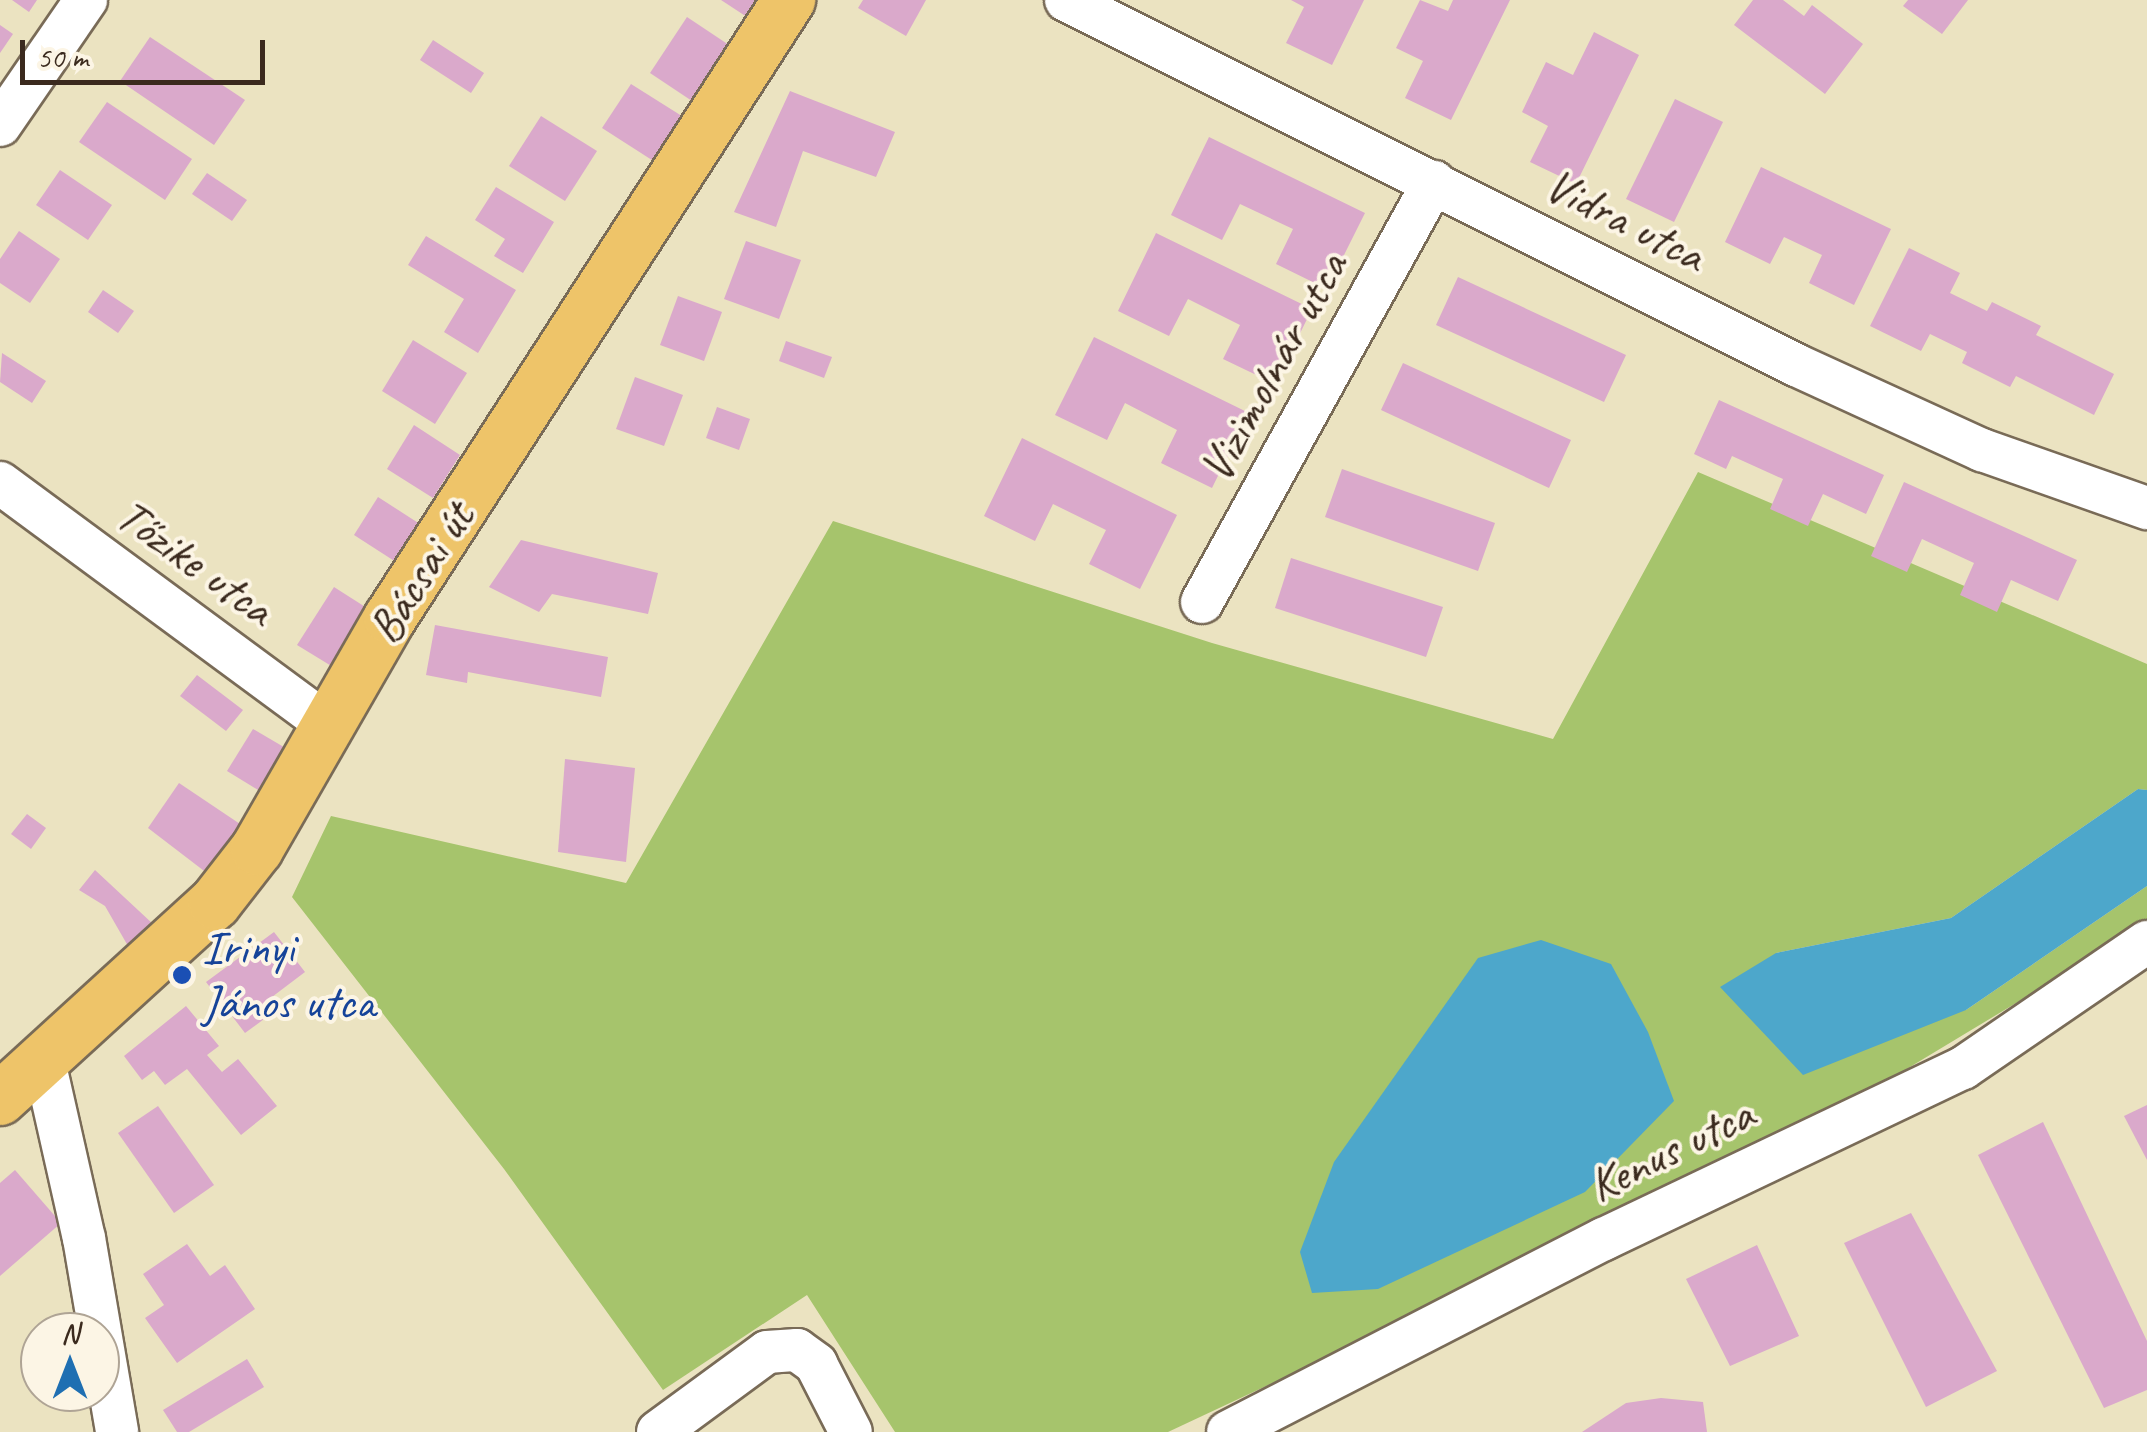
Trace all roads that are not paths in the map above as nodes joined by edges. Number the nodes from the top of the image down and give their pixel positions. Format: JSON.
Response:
{"nodes":[{"id":1,"x":86,"y":0,"type":"edge"},
{"id":2,"x":788,"y":0,"type":"edge"},
{"id":3,"x":1066,"y":0,"type":"edge"},
{"id":4,"x":0,"y":126,"type":"edge"},
{"id":5,"x":1434,"y":182,"type":"junction"},
{"id":6,"x":0,"y":483,"type":"edge"},
{"id":7,"x":2147,"y":508,"type":"edge"},
{"id":8,"x":1202,"y":602,"type":"dead end"},
{"id":9,"x":328,"y":725,"type":"junction"},
{"id":10,"x":2147,"y":942,"type":"edge"},
{"id":11,"x":44,"y":1061,"type":"junction"},
{"id":12,"x":0,"y":1099,"type":"edge"},
{"id":13,"x":117,"y":1432,"type":"edge"},
{"id":14,"x":658,"y":1432,"type":"edge"},
{"id":15,"x":851,"y":1432,"type":"edge"},
{"id":16,"x":1228,"y":1432,"type":"edge"}],
"edges":[{"from":1,"to":4,"type":"street"},
{"from":2,"to":9,"type":"main road","name":"Bácsai út"},
{"from":3,"to":5,"type":"street","name":"Vidra utca"},
{"from":5,"to":7,"type":"street","name":"Vidra utca"},
{"from":5,"to":8,"type":"street","name":"Vizimolnár utca"},
{"from":6,"to":9,"type":"street","name":"Tőzike utca"},
{"from":9,"to":11,"type":"main road","name":"Bácsai út"},
{"from":10,"to":16,"type":"street","name":"Kenus utca"},
{"from":11,"to":12,"type":"main road","name":"Bácsai út"},
{"from":11,"to":13,"type":"street"},
{"from":14,"to":15,"type":"street"}]}
